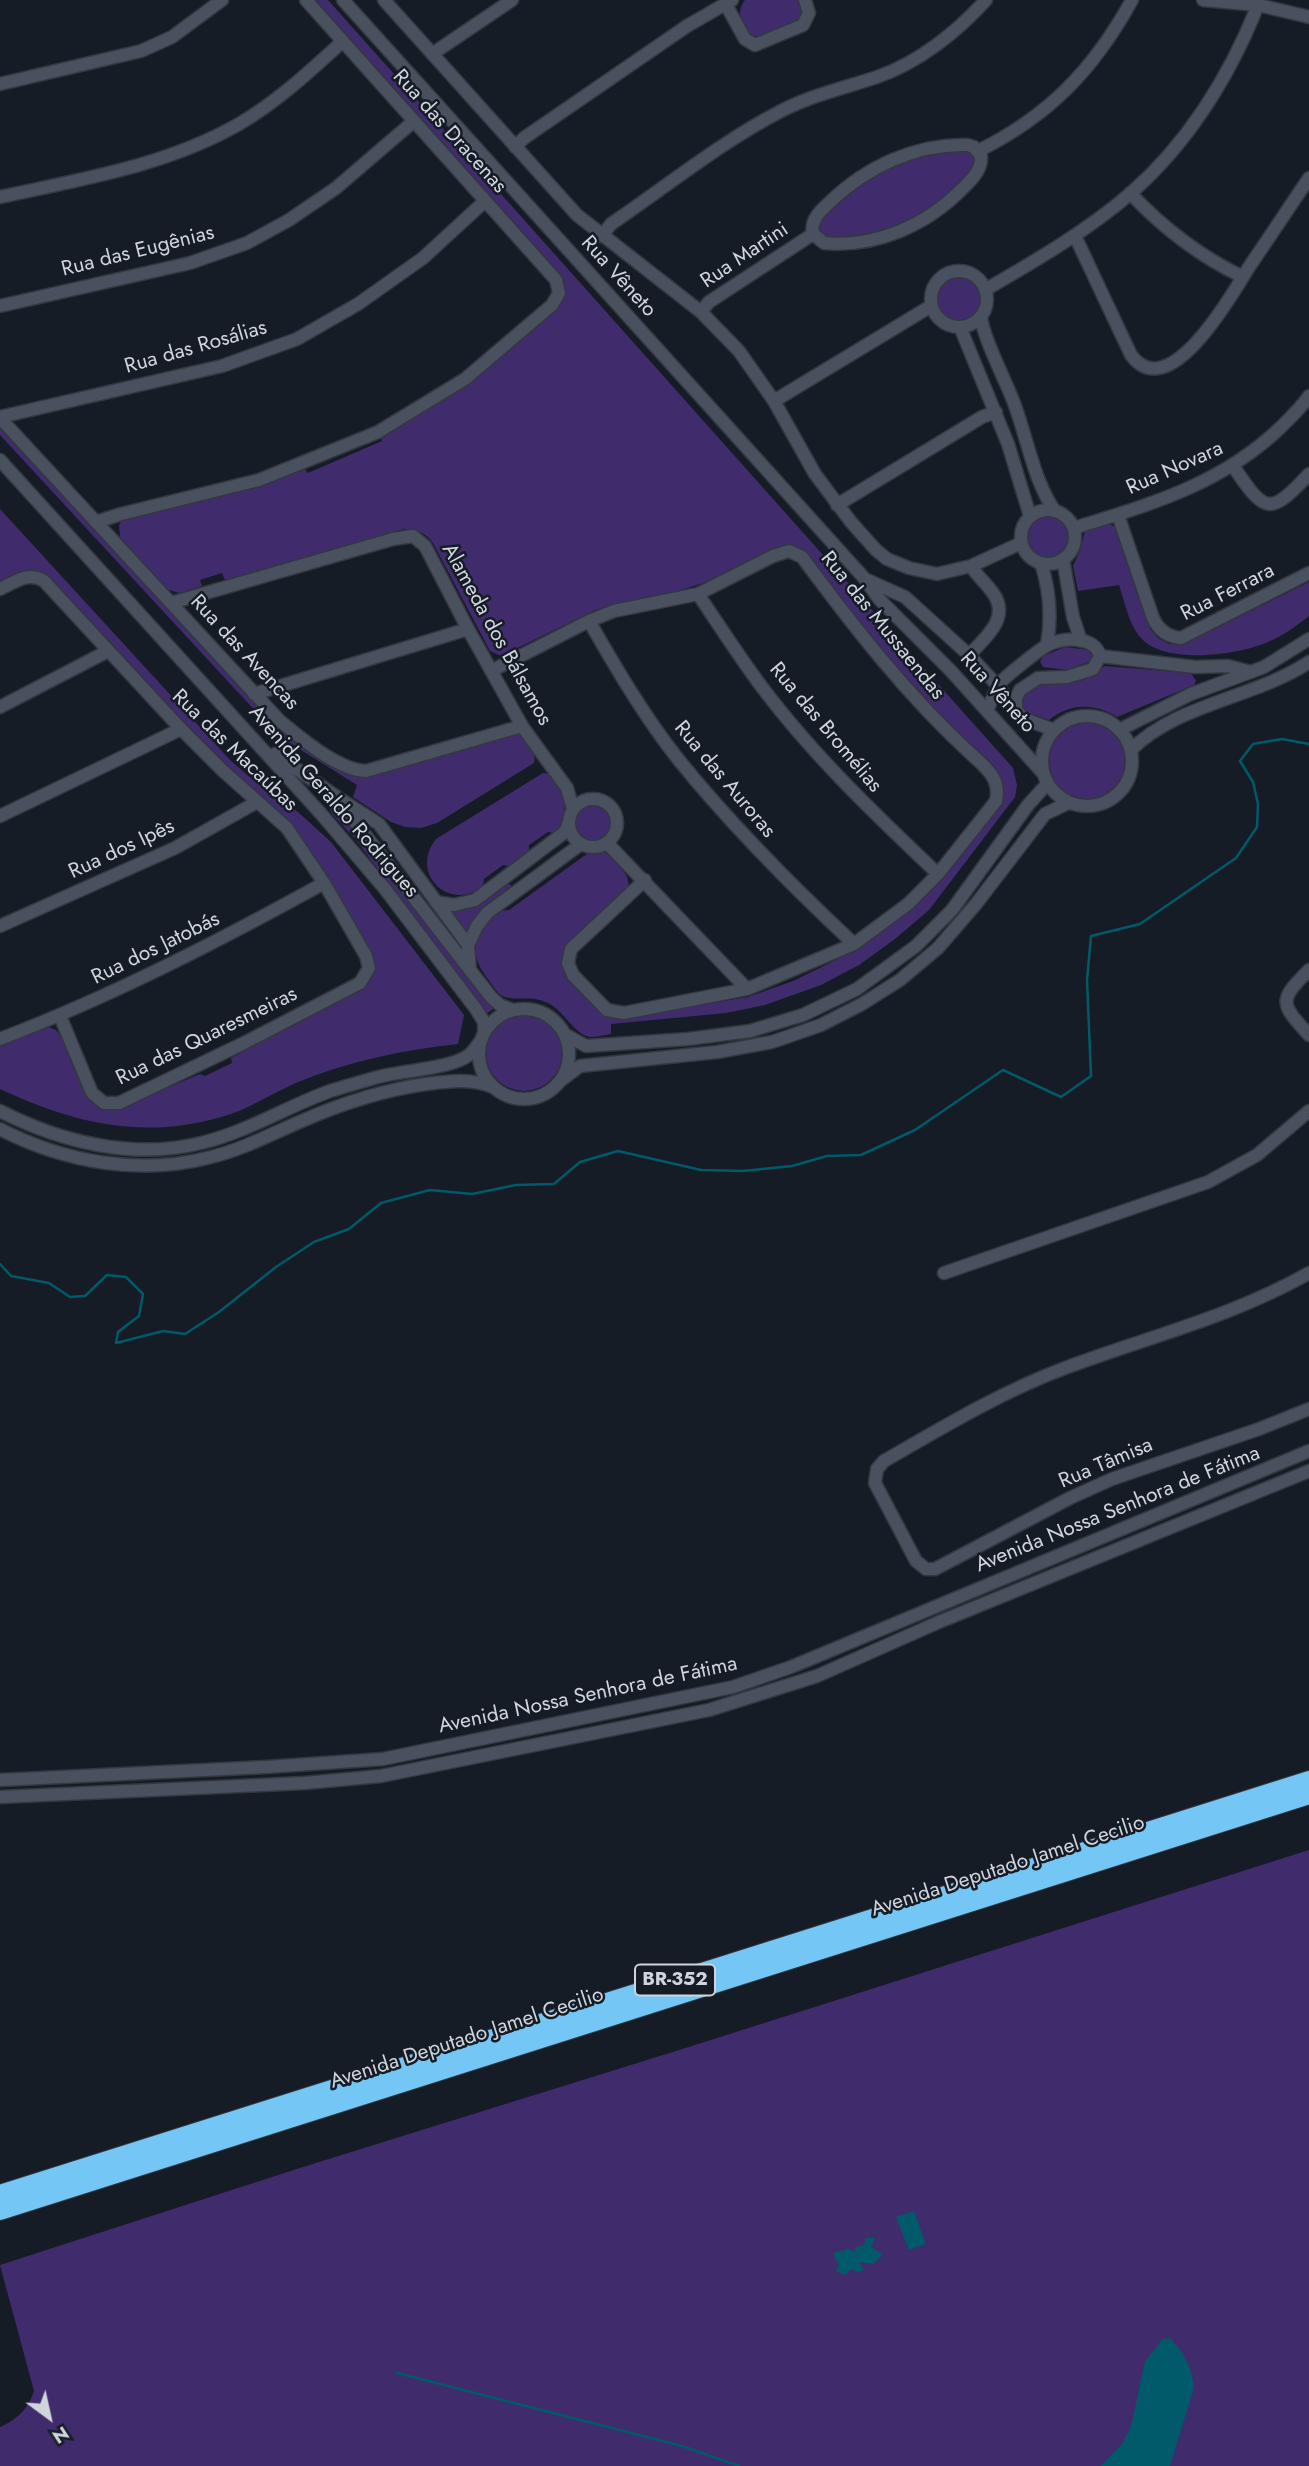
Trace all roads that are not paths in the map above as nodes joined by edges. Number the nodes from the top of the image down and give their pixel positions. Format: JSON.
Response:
{"nodes":[{"id":1,"x":222,"y":0,"type":"edge"},
{"id":2,"x":306,"y":0,"type":"edge"},
{"id":3,"x":343,"y":0,"type":"edge"},
{"id":4,"x":384,"y":0,"type":"edge"},
{"id":5,"x":512,"y":0,"type":"edge"},
{"id":6,"x":805,"y":0,"type":"edge"},
{"id":7,"x":986,"y":0,"type":"edge"},
{"id":8,"x":1132,"y":0,"type":"edge"},
{"id":9,"x":1203,"y":0,"type":"edge"},
{"id":10,"x":729,"y":2,"type":"edge"},
{"id":11,"x":1258,"y":5,"type":"junction"},
{"id":12,"x":1309,"y":17,"type":"edge"},
{"id":13,"x":343,"y":41,"type":"junction"},
{"id":14,"x":432,"y":54,"type":"junction"},
{"id":15,"x":0,"y":84,"type":"edge"},
{"id":16,"x":414,"y":121,"type":"junction"},
{"id":17,"x":515,"y":147,"type":"junction"},
{"id":18,"x":978,"y":151,"type":"junction"},
{"id":19,"x":1309,"y":178,"type":"edge"},
{"id":20,"x":1130,"y":193,"type":"junction"},
{"id":21,"x":0,"y":197,"type":"edge"},
{"id":22,"x":485,"y":201,"type":"junction"},
{"id":23,"x":813,"y":234,"type":"junction"},
{"id":24,"x":602,"y":236,"type":"junction"},
{"id":25,"x":1074,"y":236,"type":"junction"},
{"id":26,"x":1242,"y":277,"type":"junction"},
{"id":27,"x":985,"y":290,"type":"junction"},
{"id":28,"x":0,"y":306,"type":"edge"},
{"id":29,"x":931,"y":306,"type":"junction"},
{"id":30,"x":701,"y":312,"type":"junction"},
{"id":31,"x":981,"y":316,"type":"junction"},
{"id":32,"x":960,"y":327,"type":"junction"},
{"id":33,"x":774,"y":401,"type":"junction"},
{"id":34,"x":1308,"y":401,"type":"edge"},
{"id":35,"x":996,"y":412,"type":"junction"},
{"id":36,"x":0,"y":417,"type":"edge"},
{"id":37,"x":0,"y":460,"type":"edge"},
{"id":38,"x":1233,"y":466,"type":"junction"},
{"id":39,"x":1309,"y":474,"type":"edge"},
{"id":40,"x":837,"y":505,"type":"junction"},
{"id":41,"x":1055,"y":511,"type":"junction"},
{"id":42,"x":1118,"y":515,"type":"junction"},
{"id":43,"x":1030,"y":516,"type":"junction"},
{"id":44,"x":96,"y":523,"type":"junction"},
{"id":45,"x":1074,"y":528,"type":"junction"},
{"id":46,"x":1021,"y":543,"type":"junction"},
{"id":47,"x":1063,"y":559,"type":"junction"},
{"id":48,"x":1041,"y":563,"type":"junction"},
{"id":49,"x":971,"y":566,"type":"junction"},
{"id":50,"x":1309,"y":573,"type":"edge"},
{"id":51,"x":865,"y":579,"type":"junction"},
{"id":52,"x":0,"y":589,"type":"edge"},
{"id":53,"x":698,"y":594,"type":"junction"},
{"id":54,"x":905,"y":597,"type":"junction"},
{"id":55,"x":171,"y":603,"type":"junction"},
{"id":56,"x":893,"y":613,"type":"junction"},
{"id":57,"x":589,"y":621,"type":"junction"},
{"id":58,"x":468,"y":629,"type":"junction"},
{"id":59,"x":1309,"y":639,"type":"edge"},
{"id":60,"x":1081,"y":640,"type":"junction"},
{"id":61,"x":1047,"y":645,"type":"junction"},
{"id":62,"x":108,"y":651,"type":"junction"},
{"id":63,"x":969,"y":655,"type":"junction"},
{"id":64,"x":1100,"y":656,"type":"junction"},
{"id":65,"x":1309,"y":662,"type":"edge"},
{"id":66,"x":491,"y":671,"type":"junction"},
{"id":67,"x":1251,"y":672,"type":"junction"},
{"id":68,"x":998,"y":686,"type":"junction"},
{"id":69,"x":254,"y":694,"type":"junction"},
{"id":70,"x":0,"y":707,"type":"edge"},
{"id":71,"x":1016,"y":707,"type":"junction"},
{"id":72,"x":229,"y":711,"type":"junction"},
{"id":73,"x":987,"y":711,"type":"junction"},
{"id":74,"x":522,"y":726,"type":"junction"},
{"id":75,"x":181,"y":729,"type":"junction"},
{"id":76,"x":1054,"y":730,"type":"junction"},
{"id":77,"x":1119,"y":730,"type":"junction"},
{"id":78,"x":1131,"y":750,"type":"junction"},
{"id":79,"x":1045,"y":778,"type":"junction"},
{"id":80,"x":567,"y":788,"type":"junction"},
{"id":81,"x":337,"y":797,"type":"junction"},
{"id":82,"x":589,"y":799,"type":"junction"},
{"id":83,"x":257,"y":802,"type":"junction"},
{"id":84,"x":1068,"y":803,"type":"junction"},
{"id":85,"x":573,"y":809,"type":"junction"},
{"id":86,"x":0,"y":816,"type":"edge"},
{"id":87,"x":323,"y":816,"type":"junction"},
{"id":88,"x":569,"y":822,"type":"junction"},
{"id":89,"x":607,"y":843,"type":"junction"},
{"id":90,"x":581,"y":844,"type":"junction"},
{"id":91,"x":536,"y":856,"type":"junction"},
{"id":92,"x":545,"y":870,"type":"junction"},
{"id":93,"x":938,"y":874,"type":"junction"},
{"id":94,"x":508,"y":877,"type":"junction"},
{"id":95,"x":645,"y":880,"type":"junction"},
{"id":96,"x":324,"y":883,"type":"junction"},
{"id":97,"x":518,"y":890,"type":"junction"},
{"id":98,"x":436,"y":902,"type":"junction"},
{"id":99,"x":0,"y":926,"type":"edge"},
{"id":100,"x":854,"y":944,"type":"junction"},
{"id":101,"x":468,"y":945,"type":"junction"},
{"id":102,"x":369,"y":968,"type":"joint"},
{"id":103,"x":470,"y":970,"type":"junction"},
{"id":104,"x":1309,"y":970,"type":"edge"},
{"id":105,"x":747,"y":989,"type":"junction"},
{"id":106,"x":513,"y":1010,"type":"junction"},
{"id":107,"x":60,"y":1016,"type":"junction"},
{"id":108,"x":566,"y":1035,"type":"junction"},
{"id":109,"x":1309,"y":1035,"type":"edge"},
{"id":110,"x":483,"y":1036,"type":"junction"},
{"id":111,"x":0,"y":1039,"type":"edge"},
{"id":112,"x":560,"y":1081,"type":"junction"},
{"id":113,"x":494,"y":1087,"type":"junction"},
{"id":114,"x":0,"y":1111,"type":"edge"},
{"id":115,"x":1309,"y":1111,"type":"edge"},
{"id":116,"x":0,"y":1129,"type":"edge"},
{"id":117,"x":944,"y":1273,"type":"dead end"},
{"id":118,"x":1309,"y":1273,"type":"edge"},
{"id":119,"x":1309,"y":1409,"type":"edge"},
{"id":120,"x":1309,"y":1451,"type":"edge"},
{"id":121,"x":1309,"y":1471,"type":"edge"},
{"id":122,"x":209,"y":1770,"type":"junction"},
{"id":123,"x":0,"y":1780,"type":"edge"},
{"id":124,"x":1309,"y":1780,"type":"edge"},
{"id":125,"x":210,"y":1786,"type":"junction"},
{"id":126,"x":1309,"y":1795,"type":"edge"},
{"id":127,"x":0,"y":1797,"type":"edge"},
{"id":128,"x":43,"y":2189,"type":"junction"},
{"id":129,"x":0,"y":2192,"type":"edge"},
{"id":130,"x":0,"y":2214,"type":"edge"}],
"edges":[{"from":1,"to":15,"type":"street"},
{"from":2,"to":13,"type":"street","name":"Rua das Dracenas"},
{"from":3,"to":51,"type":"street","name":"Rua Vêneto"},
{"from":4,"to":14,"type":"street"},
{"from":5,"to":14,"type":"street"},
{"from":6,"to":10,"type":"street"},
{"from":7,"to":24,"type":"street"},
{"from":8,"to":18,"type":"street"},
{"from":9,"to":11,"type":"street"},
{"from":10,"to":17,"type":"street"},
{"from":11,"to":12,"type":"street"},
{"from":11,"to":20,"type":"street"},
{"from":13,"to":16,"type":"street","name":"Rua das Dracenas"},
{"from":13,"to":21,"type":"street"},
{"from":14,"to":17,"type":"street"},
{"from":16,"to":22,"type":"street","name":"Rua das Dracenas"},
{"from":16,"to":28,"type":"street","name":"Rua das Eugênias"},
{"from":17,"to":24,"type":"street"},
{"from":18,"to":23,"type":"street","name":"Rua Martini"},
{"from":18,"to":23,"type":"street","name":"Rua Martini"},
{"from":19,"to":26,"type":"street"},
{"from":20,"to":25,"type":"street"},
{"from":20,"to":26,"type":"street"},
{"from":22,"to":36,"type":"street","name":"Rua das Rosálias"},
{"from":22,"to":44,"type":"street","name":"Rua das Dracenas"},
{"from":23,"to":30,"type":"street","name":"Rua Martini"},
{"from":24,"to":30,"type":"street"},
{"from":25,"to":26,"type":"street"},
{"from":25,"to":27,"type":"street"},
{"from":27,"to":29,"type":"street"},
{"from":27,"to":31,"type":"street"},
{"from":29,"to":32,"type":"street"},
{"from":29,"to":33,"type":"street"},
{"from":30,"to":33,"type":"street"},
{"from":31,"to":32,"type":"street"},
{"from":31,"to":41,"type":"street"},
{"from":32,"to":35,"type":"street"},
{"from":33,"to":40,"type":"street"},
{"from":34,"to":38,"type":"street","name":"Rua Novara"},
{"from":35,"to":40,"type":"street"},
{"from":35,"to":43,"type":"street"},
{"from":36,"to":44,"type":"street","name":"Rua das Avencas"},
{"from":37,"to":72,"type":"street"},
{"from":38,"to":39,"type":"street"},
{"from":38,"to":42,"type":"street","name":"Rua Novara"},
{"from":40,"to":49,"type":"street"},
{"from":41,"to":43,"type":"street"},
{"from":41,"to":45,"type":"street"},
{"from":42,"to":45,"type":"street","name":"Rua Novara"},
{"from":42,"to":50,"type":"street","name":"Rua Ferrara"},
{"from":43,"to":46,"type":"street"},
{"from":44,"to":55,"type":"street","name":"Rua das Avencas"},
{"from":45,"to":47,"type":"street"},
{"from":46,"to":48,"type":"street"},
{"from":46,"to":49,"type":"street"},
{"from":47,"to":48,"type":"street"},
{"from":47,"to":60,"type":"street"},
{"from":48,"to":61,"type":"street"},
{"from":49,"to":63,"type":"street"},
{"from":51,"to":54,"type":"street","name":"Rua Vêneto"},
{"from":51,"to":56,"type":"street","name":"Rua Vêneto"},
{"from":52,"to":62,"type":"street","name":"Rua das Macaúbas"},
{"from":53,"to":57,"type":"street"},
{"from":53,"to":93,"type":"street","name":"Rua das Bromélias"},
{"from":53,"to":93,"type":"street","name":"Rua das Mussaendas"},
{"from":54,"to":56,"type":"street"},
{"from":54,"to":63,"type":"street","name":"Rua Vêneto"},
{"from":55,"to":58,"type":"street","name":"Alameda dos Bálsamos"},
{"from":55,"to":69,"type":"street","name":"Rua das Avencas"},
{"from":56,"to":73,"type":"street","name":"Rua Vêneto"},
{"from":57,"to":66,"type":"street"},
{"from":57,"to":100,"type":"street","name":"Rua das Auroras"},
{"from":58,"to":66,"type":"street","name":"Alameda dos Bálsamos"},
{"from":58,"to":69,"type":"street"},
{"from":59,"to":67,"type":"street"},
{"from":60,"to":61,"type":"street"},
{"from":60,"to":64,"type":"street"},
{"from":61,"to":68,"type":"street"},
{"from":62,"to":70,"type":"street"},
{"from":62,"to":75,"type":"street","name":"Rua das Macaúbas"},
{"from":63,"to":68,"type":"street","name":"Rua Vêneto"},
{"from":64,"to":67,"type":"street"},
{"from":64,"to":71,"type":"street"},
{"from":65,"to":78,"type":"street"},
{"from":66,"to":74,"type":"street","name":"Alameda dos Bálsamos"},
{"from":67,"to":77,"type":"street"},
{"from":68,"to":71,"type":"street","name":"Rua Vêneto"},
{"from":68,"to":73,"type":"street"},
{"from":69,"to":74,"type":"street","name":"Rua das Avencas"},
{"from":71,"to":76,"type":"street","name":"Rua Vêneto"},
{"from":72,"to":81,"type":"street","name":"Avenida Geraldo Rodrigues"},
{"from":72,"to":87,"type":"street","name":"Avenida Geraldo Rodrigues"},
{"from":73,"to":79,"type":"street","name":"Rua Vêneto"},
{"from":74,"to":80,"type":"street","name":"Alameda dos Bálsamos"},
{"from":75,"to":83,"type":"street","name":"Rua das Macaúbas"},
{"from":75,"to":86,"type":"street"},
{"from":76,"to":77,"type":"street"},
{"from":76,"to":79,"type":"street"},
{"from":77,"to":78,"type":"street"},
{"from":78,"to":84,"type":"street"},
{"from":79,"to":84,"type":"street"},
{"from":79,"to":108,"type":"street"},
{"from":80,"to":82,"type":"street","name":"Alameda dos Bálsamos"},
{"from":80,"to":85,"type":"street","name":"Alameda dos Bálsamos"},
{"from":81,"to":87,"type":"street"},
{"from":81,"to":98,"type":"street","name":"Avenida Geraldo Rodrigues"},
{"from":81,"to":103,"type":"street","name":"Avenida Geraldo Rodrigues"},
{"from":82,"to":85,"type":"street"},
{"from":82,"to":89,"type":"street","name":"Alameda dos Bálsamos"},
{"from":83,"to":96,"type":"street","name":"Rua das Macaúbas"},
{"from":83,"to":99,"type":"street","name":"Rua dos Ipês"},
{"from":84,"to":112,"type":"street"},
{"from":85,"to":88,"type":"street"},
{"from":87,"to":110,"type":"street","name":"Avenida Geraldo Rodrigues"},
{"from":88,"to":90,"type":"street"},
{"from":88,"to":91,"type":"street"},
{"from":89,"to":90,"type":"street"},
{"from":89,"to":95,"type":"street"},
{"from":90,"to":92,"type":"street"},
{"from":91,"to":92,"type":"street"},
{"from":91,"to":94,"type":"street"},
{"from":92,"to":97,"type":"street"},
{"from":93,"to":100,"type":"street"},
{"from":94,"to":97,"type":"street"},
{"from":94,"to":98,"type":"street"},
{"from":95,"to":105,"type":"street"},
{"from":95,"to":105,"type":"street"},
{"from":96,"to":102,"type":"street","name":"Rua das Macaúbas"},
{"from":96,"to":107,"type":"street","name":"Rua dos Jatobás"},
{"from":97,"to":101,"type":"street"},
{"from":98,"to":101,"type":"street","name":"Avenida Geraldo Rodrigues"},
{"from":100,"to":105,"type":"street"},
{"from":101,"to":103,"type":"street"},
{"from":102,"to":107,"type":"street","name":"Rua das Quaresmeiras"},
{"from":103,"to":106,"type":"street","name":"Avenida Geraldo Rodrigues"},
{"from":104,"to":109,"type":"street"},
{"from":106,"to":108,"type":"street"},
{"from":106,"to":110,"type":"street"},
{"from":107,"to":111,"type":"street","name":"Rua dos Jatobás"},
{"from":108,"to":112,"type":"street"},
{"from":110,"to":113,"type":"street"},
{"from":110,"to":114,"type":"street"},
{"from":112,"to":113,"type":"street"},
{"from":113,"to":116,"type":"street"},
{"from":115,"to":117,"type":"street"},
{"from":118,"to":119,"type":"street","name":"Rua Tâmisa"},
{"from":120,"to":122,"type":"street","name":"Avenida Nossa Senhora de Fátima"},
{"from":121,"to":125,"type":"street","name":"Avenida Nossa Senhora de Fátima"},
{"from":122,"to":123,"type":"street","name":"Avenida Nossa Senhora de Fátima"},
{"from":122,"to":125,"type":"street"},
{"from":124,"to":128,"type":"highway","name":"Avenida Deputado Jamel Cecilio","number":"BR-352"},
{"from":125,"to":127,"type":"street","name":"Avenida Nossa Senhora de Fátima"},
{"from":126,"to":128,"type":"highway","name":"Avenida Deputado Jamel Cecilio","number":"BR-352"},
{"from":128,"to":129,"type":"highway"},
{"from":128,"to":130,"type":"highway"}]}
